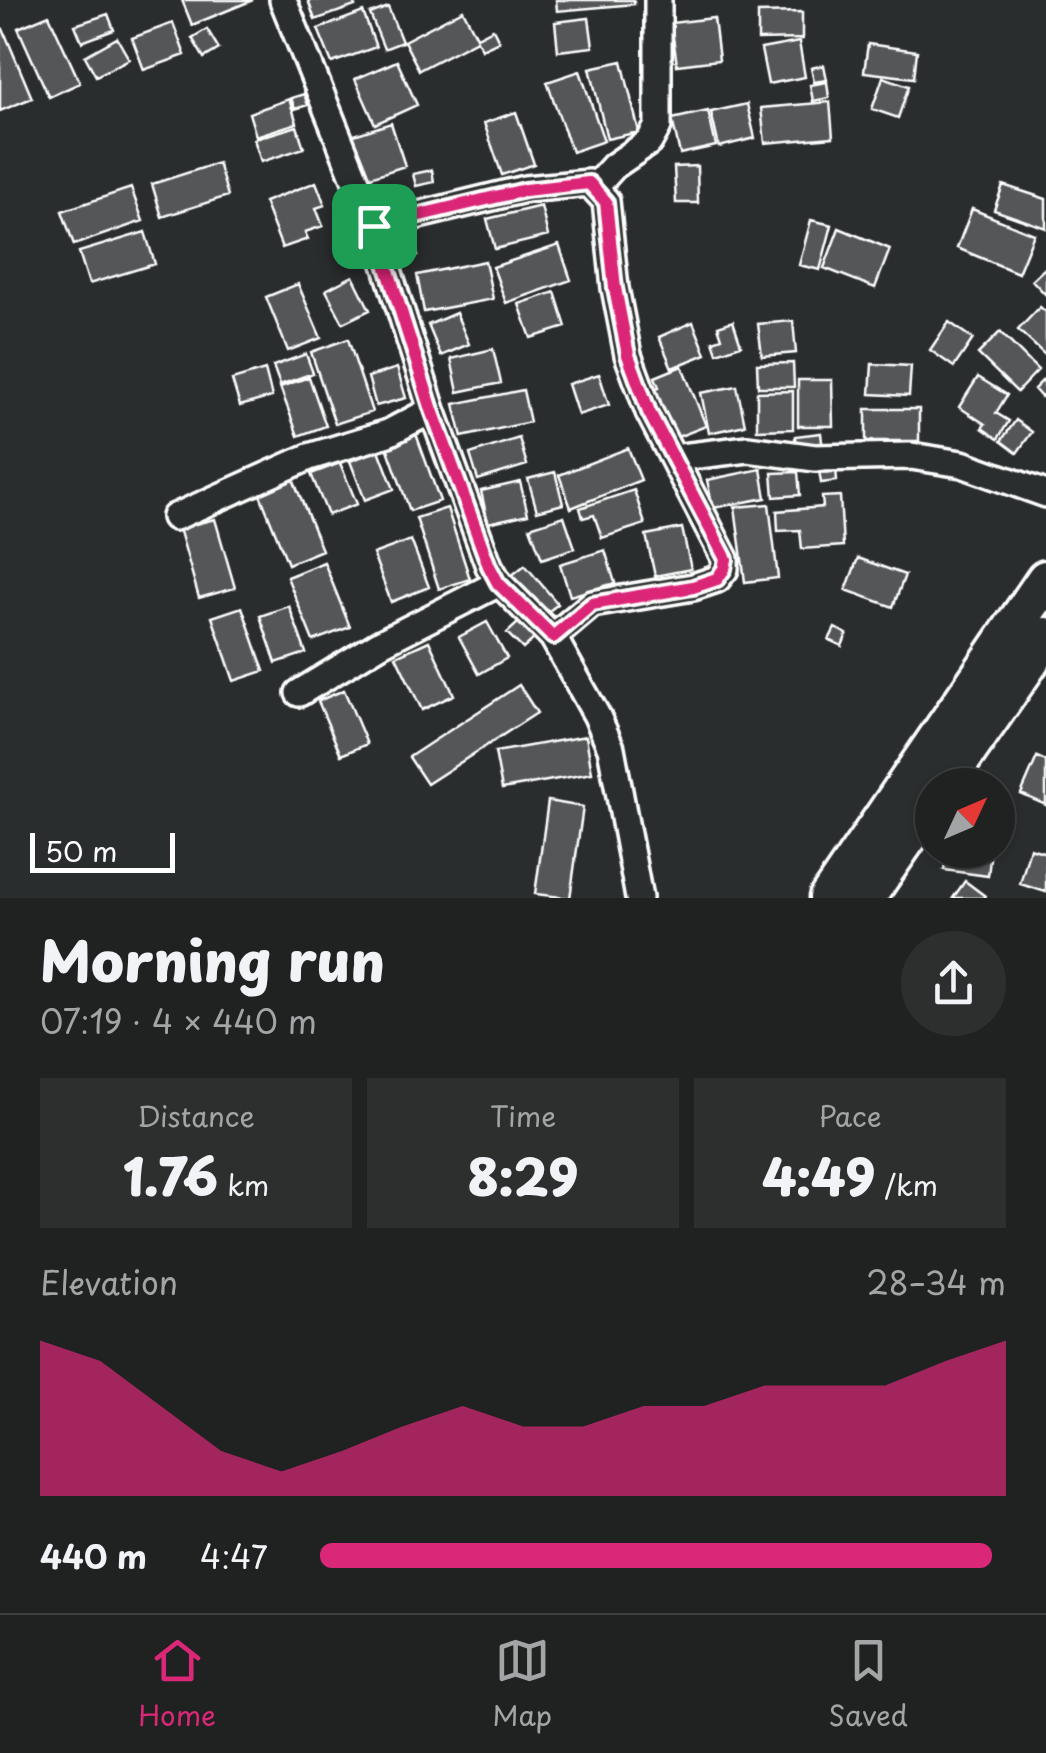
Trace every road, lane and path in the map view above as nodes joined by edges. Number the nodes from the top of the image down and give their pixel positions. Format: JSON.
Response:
{"nodes":[{"id":1,"x":283,"y":0,"type":"edge"},
{"id":2,"x":658,"y":0,"type":"edge"},
{"id":3,"x":595,"y":188,"type":"junction"},
{"id":4,"x":374,"y":226,"type":"junction"},
{"id":5,"x":432,"y":410,"type":"junction"},
{"id":6,"x":672,"y":458,"type":"junction"},
{"id":7,"x":1046,"y":494,"type":"edge"},
{"id":8,"x":175,"y":517,"type":"dead end"},
{"id":9,"x":1046,"y":580,"type":"edge"},
{"id":10,"x":498,"y":583,"type":"junction"},
{"id":11,"x":553,"y":637,"type":"junction"},
{"id":12,"x":1046,"y":637,"type":"edge"},
{"id":13,"x":299,"y":693,"type":"dead end"},
{"id":14,"x":955,"y":768,"type":"edge"},
{"id":15,"x":915,"y":826,"type":"edge"},
{"id":16,"x":639,"y":898,"type":"edge"},
{"id":17,"x":830,"y":898,"type":"edge"},
{"id":18,"x":865,"y":898,"type":"edge"}],
"edges":[{"from":1,"to":4,"type":"street"},
{"from":2,"to":3,"type":"street"},
{"from":3,"to":4,"type":"street"},
{"from":3,"to":6,"type":"street"},
{"from":4,"to":5,"type":"street"},
{"from":5,"to":8,"type":"street"},
{"from":5,"to":10,"type":"street"},
{"from":6,"to":7,"type":"street"},
{"from":6,"to":11,"type":"street"},
{"from":9,"to":17,"type":"highway"},
{"from":10,"to":11,"type":"street"},
{"from":10,"to":13,"type":"street"},
{"from":11,"to":16,"type":"street"},
{"from":12,"to":14,"type":"highway"},
{"from":15,"to":18,"type":"highway"}]}
